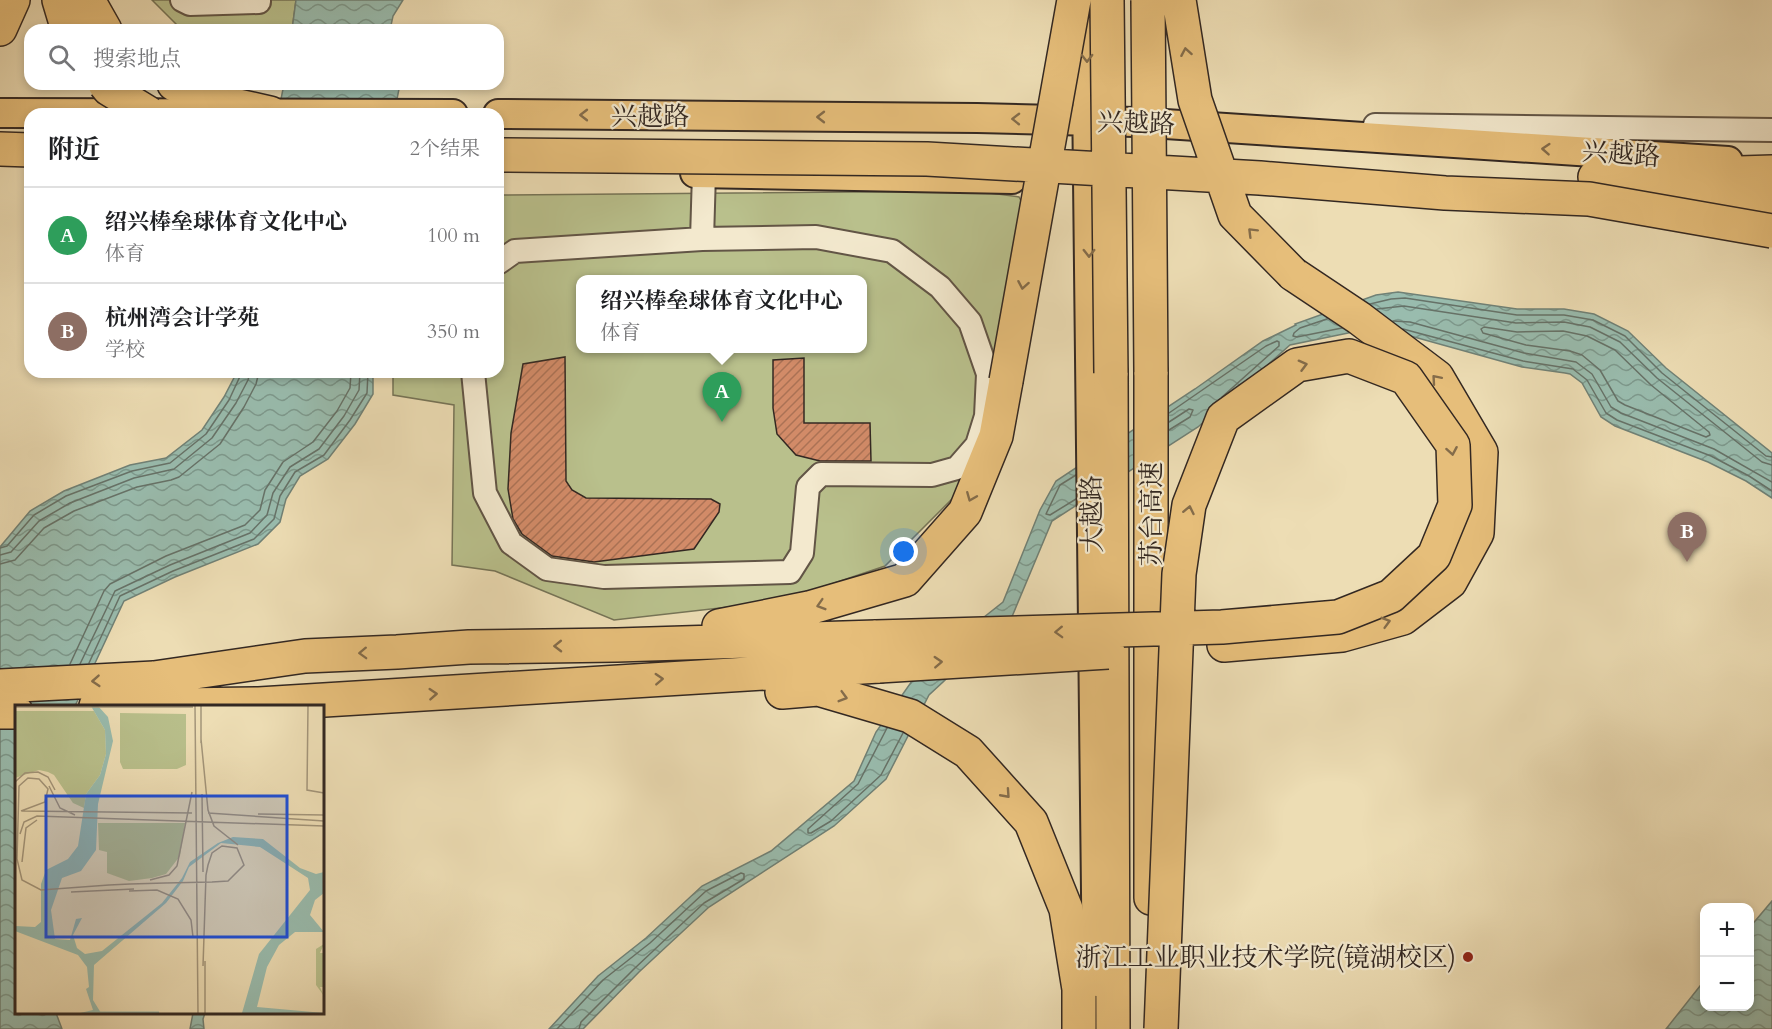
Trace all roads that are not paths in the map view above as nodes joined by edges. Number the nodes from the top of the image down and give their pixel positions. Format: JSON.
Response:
{"nodes":[{"id":1,"x":13,"y":0,"type":"edge"},
{"id":2,"x":59,"y":0,"type":"edge"},
{"id":3,"x":88,"y":0,"type":"edge"},
{"id":4,"x":182,"y":0,"type":"edge"},
{"id":5,"x":259,"y":0,"type":"edge"},
{"id":6,"x":1074,"y":0,"type":"edge"},
{"id":7,"x":1086,"y":0,"type":"edge"},
{"id":8,"x":1107,"y":0,"type":"edge"},
{"id":9,"x":1148,"y":0,"type":"edge"},
{"id":10,"x":1159,"y":0,"type":"edge"},
{"id":11,"x":1179,"y":0,"type":"edge"},
{"id":12,"x":66,"y":24,"type":"edge"},
{"id":13,"x":102,"y":24,"type":"edge"},
{"id":14,"x":0,"y":29,"type":"edge"},
{"id":15,"x":111,"y":90,"type":"edge"},
{"id":16,"x":186,"y":90,"type":"edge"},
{"id":17,"x":140,"y":108,"type":"edge"},
{"id":18,"x":247,"y":108,"type":"edge"},
{"id":19,"x":0,"y":113,"type":"edge"},
{"id":20,"x":24,"y":113,"type":"edge"},
{"id":21,"x":504,"y":114,"type":"edge"},
{"id":22,"x":1087,"y":121,"type":"junction"},
{"id":23,"x":1160,"y":123,"type":"junction"},
{"id":24,"x":1772,"y":130,"type":"edge"},
{"id":25,"x":504,"y":138,"type":"edge"},
{"id":26,"x":504,"y":155,"type":"edge"},
{"id":27,"x":1772,"y":164,"type":"edge"},
{"id":28,"x":504,"y":169,"type":"edge"},
{"id":29,"x":1772,"y":172,"type":"edge"},
{"id":30,"x":704,"y":173,"type":"junction"},
{"id":31,"x":1089,"y":182,"type":"junction"},
{"id":32,"x":1161,"y":184,"type":"junction"},
{"id":33,"x":1772,"y":185,"type":"edge"},
{"id":34,"x":1592,"y":188,"type":"junction"},
{"id":35,"x":1772,"y":205,"type":"edge"},
{"id":36,"x":1772,"y":220,"type":"edge"},
{"id":37,"x":1772,"y":231,"type":"edge"},
{"id":38,"x":702,"y":239,"type":"junction"},
{"id":39,"x":504,"y":259,"type":"edge"},
{"id":40,"x":474,"y":378,"type":"edge"},
{"id":41,"x":617,"y":645,"type":"junction"},
{"id":42,"x":580,"y":684,"type":"junction"},
{"id":43,"x":0,"y":686,"type":"edge"},
{"id":44,"x":184,"y":705,"type":"edge"},
{"id":45,"x":1079,"y":1029,"type":"edge"},
{"id":46,"x":1097,"y":1029,"type":"edge"},
{"id":47,"x":1113,"y":1029,"type":"edge"},
{"id":48,"x":1152,"y":1029,"type":"edge"},
{"id":49,"x":1161,"y":1029,"type":"edge"},
{"id":50,"x":1167,"y":1029,"type":"edge"}],
"edges":[{"from":1,"to":14,"type":"highway"},
{"from":2,"to":12,"type":"highway"},
{"from":3,"to":13,"type":"highway"},
{"from":4,"to":5,"type":"street"},
{"from":6,"to":41,"type":"highway","one_way":true,"bridge":true},
{"from":7,"to":22,"type":"main road","name":"大越路","one_way":true},
{"from":8,"to":47,"type":"highway","name":"苏台高速","bridge":true},
{"from":9,"to":48,"type":"highway","name":"苏台高速","bridge":true},
{"from":10,"to":23,"type":"main road"},
{"from":42,"to":11,"type":"highway","one_way":true,"bridge":true},
{"from":15,"to":17,"type":"highway","bridge":true},
{"from":16,"to":18,"type":"highway"},
{"from":19,"to":20,"type":"main road"},
{"from":22,"to":21,"type":"main road","name":"兴越路","one_way":true},
{"from":22,"to":23,"type":"main road","name":"兴越路"},
{"from":22,"to":31,"type":"main road","name":"大越路"},
{"from":23,"to":24,"type":"street"},
{"from":27,"to":23,"type":"main road","name":"兴越路","one_way":true},
{"from":23,"to":32,"type":"main road"},
{"from":25,"to":34,"type":"highway","bridge":true},
{"from":26,"to":34,"type":"highway","bridge":true},
{"from":28,"to":30,"type":"main road"},
{"from":29,"to":34,"type":"highway"},
{"from":30,"to":31,"type":"main road"},
{"from":30,"to":38,"type":"street"},
{"from":31,"to":32,"type":"main road"},
{"from":31,"to":46,"type":"main road","name":"大越路","one_way":true},
{"from":32,"to":36,"type":"main road"},
{"from":32,"to":50,"type":"main road"},
{"from":33,"to":34,"type":"highway"},
{"from":34,"to":35,"type":"highway","bridge":true},
{"from":34,"to":37,"type":"highway","bridge":true},
{"from":38,"to":39,"type":"street"},
{"from":38,"to":40,"type":"street"},
{"from":41,"to":43,"type":"highway","one_way":true},
{"from":49,"to":41,"type":"highway","one_way":true,"bridge":true},
{"from":44,"to":42,"type":"highway","one_way":true},
{"from":42,"to":45,"type":"highway","one_way":true}]}
